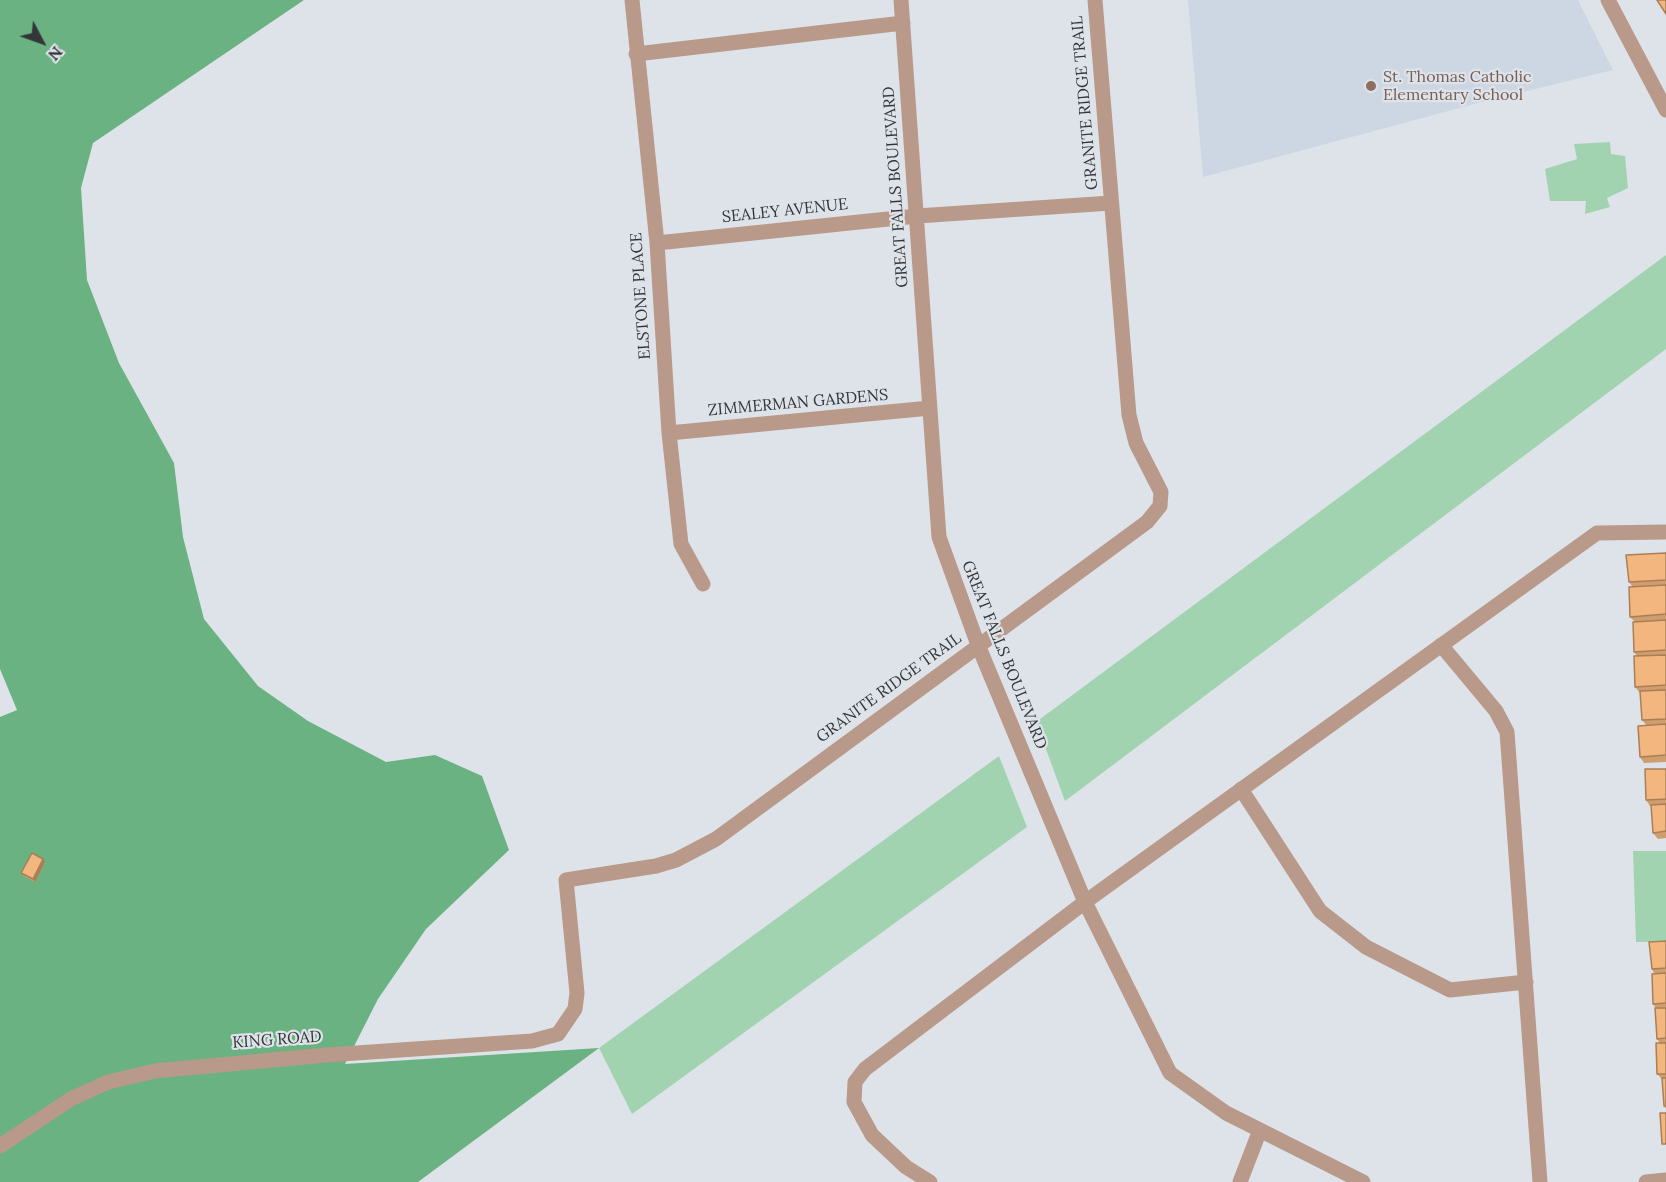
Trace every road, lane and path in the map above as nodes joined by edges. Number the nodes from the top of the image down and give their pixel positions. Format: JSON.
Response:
{"nodes":[{"id":1,"x":632,"y":0,"type":"edge"},
{"id":2,"x":901,"y":0,"type":"edge"},
{"id":3,"x":1095,"y":0,"type":"edge"},
{"id":4,"x":1608,"y":0,"type":"edge"},
{"id":5,"x":903,"y":23,"type":"junction"},
{"id":6,"x":636,"y":54,"type":"junction"},
{"id":7,"x":1666,"y":110,"type":"edge"},
{"id":8,"x":1111,"y":203,"type":"junction"},
{"id":9,"x":916,"y":216,"type":"junction"},
{"id":10,"x":657,"y":243,"type":"junction"},
{"id":11,"x":930,"y":408,"type":"junction"},
{"id":12,"x":669,"y":433,"type":"junction"},
{"id":13,"x":1666,"y":532,"type":"edge"},
{"id":14,"x":703,"y":584,"type":"dead end"},
{"id":15,"x":978,"y":645,"type":"junction"},
{"id":16,"x":1441,"y":645,"type":"junction"},
{"id":17,"x":1241,"y":789,"type":"junction"},
{"id":18,"x":1085,"y":902,"type":"junction"},
{"id":19,"x":1526,"y":982,"type":"junction"},
{"id":20,"x":569,"y":1021,"type":"joint"},
{"id":21,"x":1260,"y":1130,"type":"junction"},
{"id":22,"x":0,"y":1146,"type":"edge"},
{"id":23,"x":1666,"y":1180,"type":"edge"},
{"id":24,"x":930,"y":1182,"type":"edge"},
{"id":25,"x":1240,"y":1182,"type":"edge"},
{"id":26,"x":1363,"y":1182,"type":"edge"},
{"id":27,"x":1540,"y":1182,"type":"edge"},
{"id":28,"x":1646,"y":1182,"type":"edge"}],
"edges":[{"from":1,"to":6,"type":"street","name":"ELSTONE PLACE"},
{"from":2,"to":5,"type":"street","name":"GREAT FALLS BOULEVARD"},
{"from":3,"to":8,"type":"street","name":"GRANITE RIDGE TRAIL"},
{"from":4,"to":7,"type":"street"},
{"from":5,"to":6,"type":"street"},
{"from":5,"to":9,"type":"street","name":"GREAT FALLS BOULEVARD"},
{"from":6,"to":10,"type":"street","name":"ELSTONE PLACE"},
{"from":8,"to":9,"type":"street","name":"GRANITE RIDGE TRAIL"},
{"from":8,"to":15,"type":"street","name":"GRANITE RIDGE TRAIL"},
{"from":9,"to":10,"type":"street","name":"SEALEY AVENUE"},
{"from":9,"to":11,"type":"street","name":"GREAT FALLS BOULEVARD"},
{"from":10,"to":12,"type":"street","name":"ELSTONE PLACE"},
{"from":11,"to":12,"type":"street","name":"ZIMMERMAN GARDENS"},
{"from":11,"to":15,"type":"street","name":"GREAT FALLS BOULEVARD"},
{"from":12,"to":14,"type":"street","name":"ELSTONE PLACE"},
{"from":13,"to":16,"type":"street"},
{"from":15,"to":18,"type":"street","name":"GREAT FALLS BOULEVARD"},
{"from":15,"to":20,"type":"street","name":"GRANITE RIDGE TRAIL"},
{"from":16,"to":17,"type":"street"},
{"from":16,"to":19,"type":"street"},
{"from":17,"to":18,"type":"street"},
{"from":17,"to":19,"type":"street"},
{"from":18,"to":21,"type":"street","name":"GREAT FALLS BOULEVARD"},
{"from":18,"to":24,"type":"street"},
{"from":19,"to":27,"type":"street"},
{"from":20,"to":22,"type":"street","name":"KING ROAD"},
{"from":21,"to":25,"type":"street"},
{"from":21,"to":26,"type":"street","name":"GREAT FALLS BOULEVARD"},
{"from":23,"to":28,"type":"street"}]}
